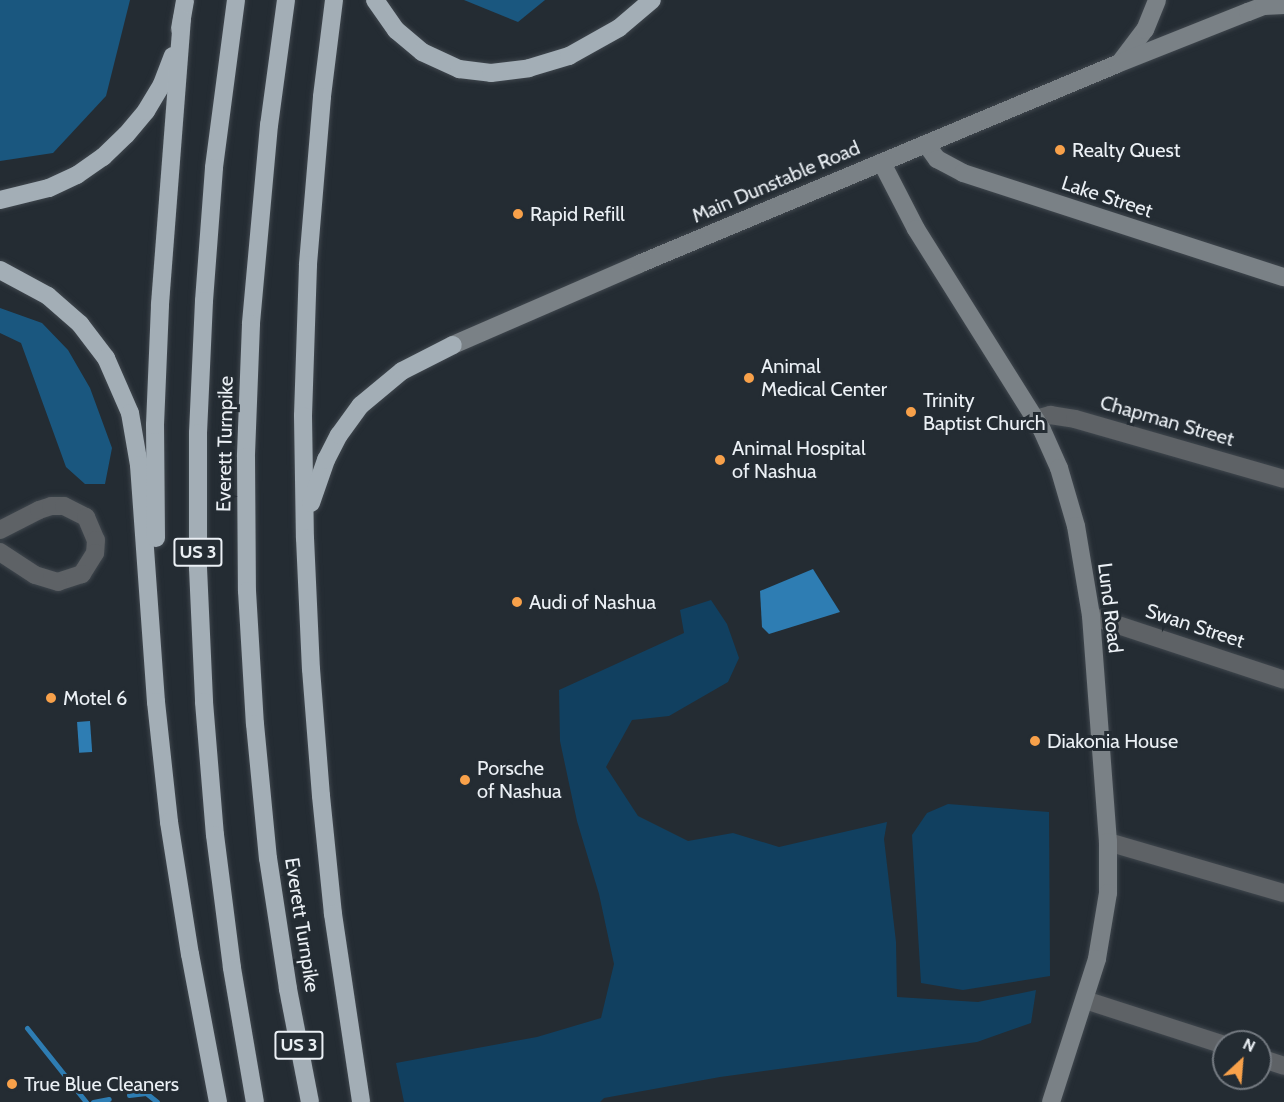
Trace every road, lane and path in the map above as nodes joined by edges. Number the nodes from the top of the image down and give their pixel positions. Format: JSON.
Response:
{"nodes":[{"id":1,"x":185,"y":0,"type":"edge"},
{"id":2,"x":236,"y":0,"type":"edge"},
{"id":3,"x":286,"y":0,"type":"edge"},
{"id":4,"x":334,"y":0,"type":"edge"},
{"id":5,"x":375,"y":0,"type":"edge"},
{"id":6,"x":652,"y":0,"type":"edge"},
{"id":7,"x":1156,"y":0,"type":"edge"},
{"id":8,"x":1284,"y":5,"type":"edge"},
{"id":9,"x":182,"y":19,"type":"junction"},
{"id":10,"x":1117,"y":64,"type":"junction"},
{"id":11,"x":926,"y":144,"type":"junction"},
{"id":12,"x":882,"y":163,"type":"junction"},
{"id":13,"x":0,"y":200,"type":"edge"},
{"id":14,"x":0,"y":270,"type":"edge"},
{"id":15,"x":1284,"y":277,"type":"edge"},
{"id":16,"x":453,"y":345,"type":"joint"},
{"id":17,"x":1036,"y":419,"type":"junction"},
{"id":18,"x":1284,"y":479,"type":"edge"},
{"id":19,"x":0,"y":530,"type":"edge"},
{"id":20,"x":306,"y":538,"type":"junction"},
{"id":21,"x":0,"y":552,"type":"edge"},
{"id":22,"x":1091,"y":616,"type":"junction"},
{"id":23,"x":1283,"y":675,"type":"edge"},
{"id":24,"x":156,"y":702,"type":"junction"},
{"id":25,"x":1108,"y":842,"type":"junction"},
{"id":26,"x":1284,"y":893,"type":"edge"},
{"id":27,"x":1085,"y":1000,"type":"junction"},
{"id":28,"x":1212,"y":1041,"type":"edge"},
{"id":29,"x":218,"y":1102,"type":"edge"},
{"id":30,"x":255,"y":1102,"type":"edge"},
{"id":31,"x":310,"y":1102,"type":"edge"},
{"id":32,"x":361,"y":1102,"type":"edge"},
{"id":33,"x":1051,"y":1102,"type":"edge"}],
"edges":[{"from":1,"to":9,"type":"highway"},
{"from":2,"to":30,"type":"highway","name":"Everett Turnpike","number":"US 3"},
{"from":3,"to":31,"type":"highway","name":"Everett Turnpike","number":"US 3"},
{"from":4,"to":20,"type":"highway"},
{"from":5,"to":6,"type":"highway"},
{"from":7,"to":10,"type":"street","name":"Main Dunstable Road"},
{"from":8,"to":10,"type":"street","name":"Main Dunstable Road"},
{"from":9,"to":13,"type":"highway"},
{"from":9,"to":24,"type":"highway"},
{"from":10,"to":11,"type":"street","name":"Main Dunstable Road"},
{"from":11,"to":12,"type":"street","name":"Main Dunstable Road"},
{"from":11,"to":15,"type":"street","name":"Lake Street"},
{"from":12,"to":16,"type":"street","name":"Main Dunstable Road"},
{"from":12,"to":17,"type":"street","name":"Lund Road"},
{"from":14,"to":24,"type":"highway"},
{"from":16,"to":20,"type":"highway"},
{"from":17,"to":18,"type":"street","name":"Chapman Street"},
{"from":17,"to":22,"type":"street","name":"Lund Road"},
{"from":19,"to":21,"type":"street"},
{"from":20,"to":32,"type":"highway"},
{"from":22,"to":23,"type":"street","name":"Swan Street"},
{"from":22,"to":25,"type":"street","name":"Lund Road"},
{"from":24,"to":29,"type":"highway"},
{"from":25,"to":26,"type":"street"},
{"from":25,"to":27,"type":"street","name":"Lund Road"},
{"from":27,"to":28,"type":"street"},
{"from":27,"to":33,"type":"street","name":"Lund Road"}]}
